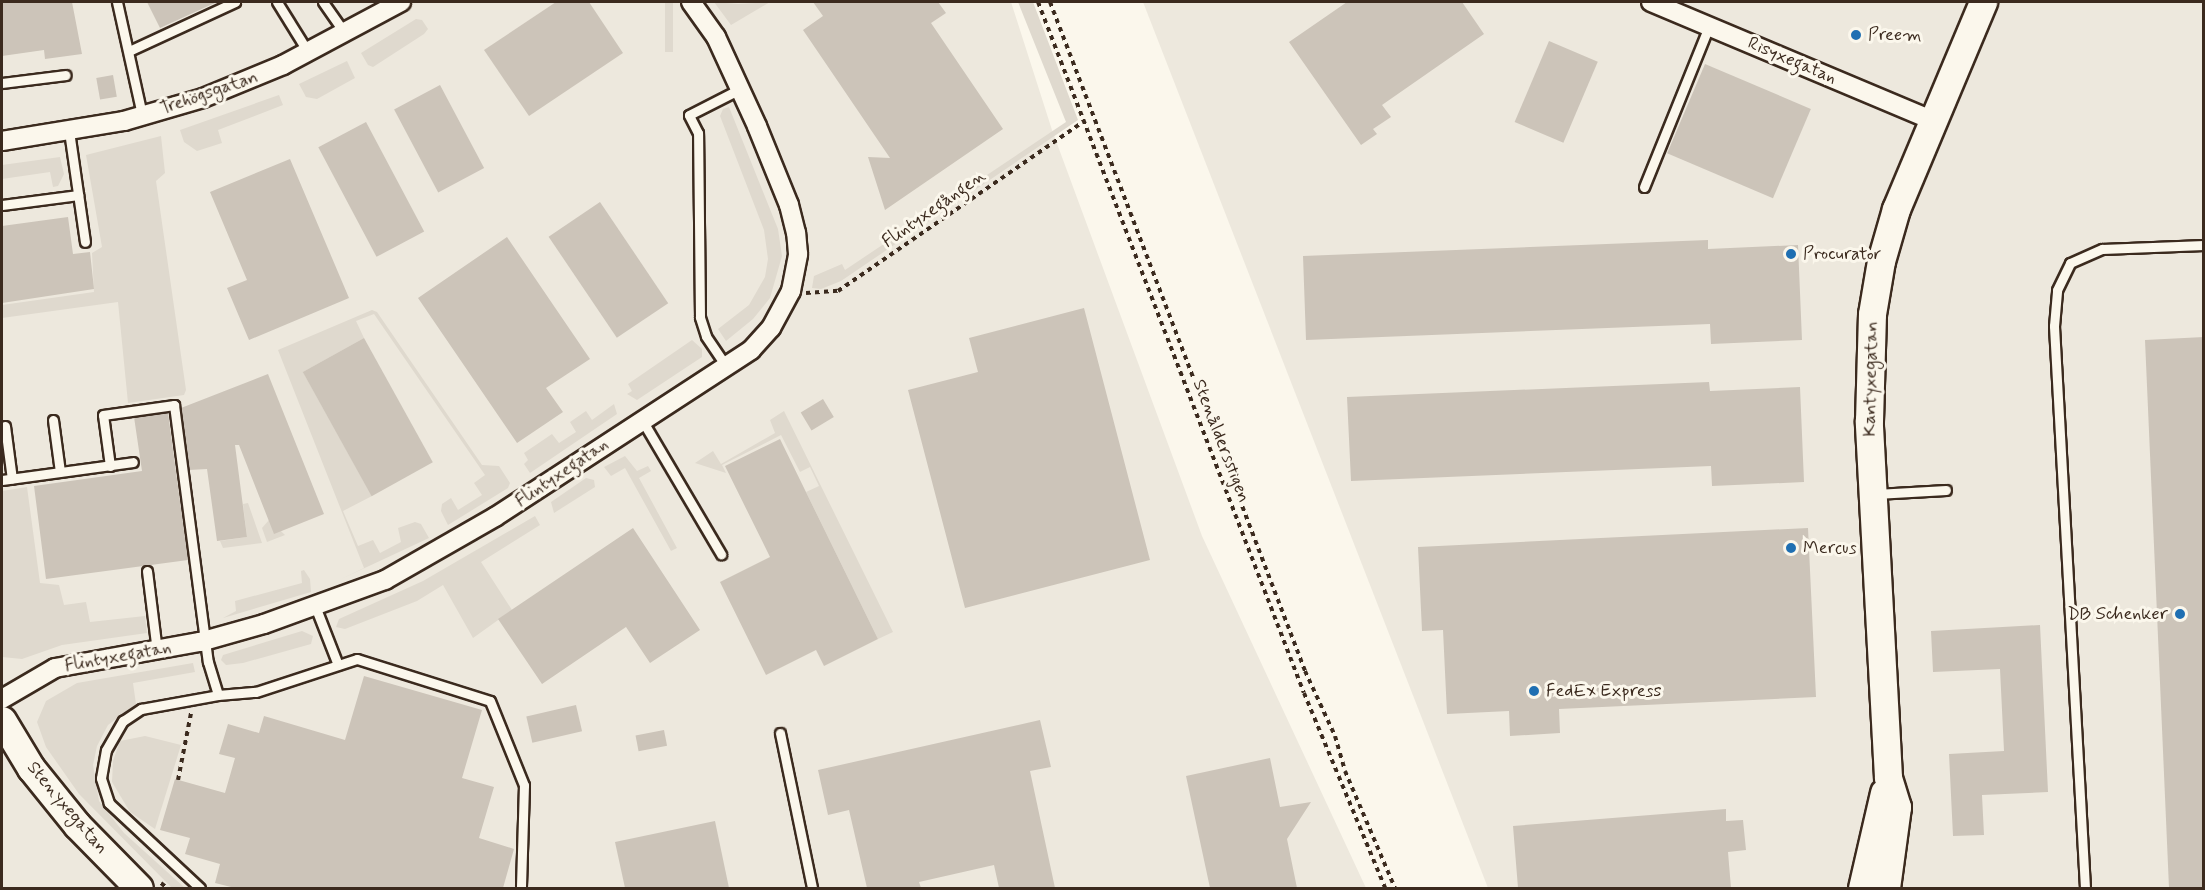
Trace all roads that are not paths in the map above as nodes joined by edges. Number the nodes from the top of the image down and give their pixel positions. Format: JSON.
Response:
{"nodes":[{"id":1,"x":117,"y":2,"type":"edge"},
{"id":2,"x":235,"y":2,"type":"edge"},
{"id":3,"x":277,"y":2,"type":"edge"},
{"id":4,"x":323,"y":2,"type":"edge"},
{"id":5,"x":401,"y":2,"type":"edge"},
{"id":6,"x":691,"y":2,"type":"edge"},
{"id":7,"x":1651,"y":2,"type":"edge"},
{"id":8,"x":1983,"y":2,"type":"edge"},
{"id":9,"x":1708,"y":26,"type":"junction"},
{"id":10,"x":345,"y":33,"type":"junction"},
{"id":11,"x":129,"y":51,"type":"junction"},
{"id":12,"x":308,"y":52,"type":"junction"},
{"id":13,"x":66,"y":75,"type":"dead end"},
{"id":14,"x":2,"y":83,"type":"edge"},
{"id":15,"x":740,"y":89,"type":"junction"},
{"id":16,"x":142,"y":116,"type":"junction"},
{"id":17,"x":1932,"y":120,"type":"junction"},
{"id":18,"x":69,"y":131,"type":"junction"},
{"id":19,"x":2,"y":141,"type":"edge"},
{"id":20,"x":1644,"y":187,"type":"dead end"},
{"id":21,"x":78,"y":195,"type":"junction"},
{"id":22,"x":2,"y":205,"type":"edge"},
{"id":23,"x":85,"y":242,"type":"dead end"},
{"id":24,"x":2204,"y":245,"type":"edge"},
{"id":25,"x":726,"y":366,"type":"junction"},
{"id":26,"x":52,"y":420,"type":"dead end"},
{"id":27,"x":642,"y":420,"type":"junction"},
{"id":28,"x":5,"y":426,"type":"dead end"},
{"id":29,"x":133,"y":462,"type":"dead end"},
{"id":30,"x":110,"y":466,"type":"junction"},
{"id":31,"x":60,"y":472,"type":"junction"},
{"id":32,"x":12,"y":478,"type":"junction"},
{"id":33,"x":2,"y":480,"type":"edge"},
{"id":34,"x":1946,"y":490,"type":"dead end"},
{"id":35,"x":1874,"y":494,"type":"junction"},
{"id":36,"x":721,"y":554,"type":"dead end"},
{"id":37,"x":147,"y":571,"type":"dead end"},
{"id":38,"x":315,"y":606,"type":"junction"},
{"id":39,"x":207,"y":640,"type":"junction"},
{"id":40,"x":157,"y":651,"type":"junction"},
{"id":41,"x":338,"y":665,"type":"junction"},
{"id":42,"x":218,"y":695,"type":"junction"},
{"id":43,"x":2,"y":699,"type":"edge"},
{"id":44,"x":2,"y":720,"type":"edge"},
{"id":45,"x":780,"y":733,"type":"dead end"},
{"id":46,"x":1888,"y":777,"type":"junction"},
{"id":47,"x":139,"y":888,"type":"edge"},
{"id":48,"x":200,"y":888,"type":"edge"},
{"id":49,"x":521,"y":888,"type":"edge"},
{"id":50,"x":812,"y":888,"type":"edge"},
{"id":51,"x":1862,"y":888,"type":"edge"},
{"id":52,"x":1886,"y":888,"type":"edge"},
{"id":53,"x":2085,"y":888,"type":"edge"}],
"edges":[{"from":1,"to":11,"type":"lane"},
{"from":2,"to":11,"type":"lane"},
{"from":3,"to":12,"type":"lane"},
{"from":4,"to":10,"type":"lane"},
{"from":5,"to":10,"type":"street","name":"Trehögsgatan"},
{"from":6,"to":15,"type":"street","name":"Flintyxegatan"},
{"from":7,"to":9,"type":"street","name":"Risyxegatan"},
{"from":8,"to":17,"type":"street","name":"Kantyxegatan"},
{"from":9,"to":17,"type":"street","name":"Risyxegatan"},
{"from":9,"to":20,"type":"lane"},
{"from":10,"to":12,"type":"street","name":"Trehögsgatan"},
{"from":11,"to":16,"type":"lane"},
{"from":12,"to":16,"type":"street","name":"Trehögsgatan"},
{"from":13,"to":14,"type":"lane"},
{"from":15,"to":25,"type":"street","name":"Flintyxegatan"},
{"from":15,"to":25,"type":"lane"},
{"from":16,"to":18,"type":"street","name":"Trehögsgatan"},
{"from":17,"to":35,"type":"street","name":"Kantyxegatan"},
{"from":18,"to":19,"type":"street","name":"Trehögsgatan"},
{"from":18,"to":21,"type":"lane"},
{"from":21,"to":22,"type":"lane"},
{"from":21,"to":23,"type":"lane"},
{"from":24,"to":53,"type":"lane"},
{"from":25,"to":27,"type":"street","name":"Flintyxegatan"},
{"from":26,"to":31,"type":"lane"},
{"from":27,"to":36,"type":"lane"},
{"from":27,"to":38,"type":"street","name":"Flintyxegatan"},
{"from":28,"to":32,"type":"lane"},
{"from":29,"to":30,"type":"lane"},
{"from":30,"to":31,"type":"lane"},
{"from":30,"to":39,"type":"lane"},
{"from":31,"to":32,"type":"lane"},
{"from":32,"to":33,"type":"lane"},
{"from":34,"to":35,"type":"lane"},
{"from":35,"to":46,"type":"street","name":"Kantyxegatan"},
{"from":37,"to":40,"type":"lane"},
{"from":38,"to":39,"type":"street","name":"Flintyxegatan"},
{"from":38,"to":41,"type":"lane"},
{"from":39,"to":40,"type":"street","name":"Flintyxegatan"},
{"from":39,"to":42,"type":"lane"},
{"from":40,"to":43,"type":"street","name":"Flintyxegatan"},
{"from":41,"to":42,"type":"lane"},
{"from":41,"to":49,"type":"lane"},
{"from":42,"to":48,"type":"lane"},
{"from":44,"to":47,"type":"street","name":"Stenyxegatan"},
{"from":45,"to":50,"type":"lane"},
{"from":46,"to":51,"type":"street","name":"Kantyxegatan"},
{"from":46,"to":52,"type":"street","name":"Kantyxegatan"}]}
